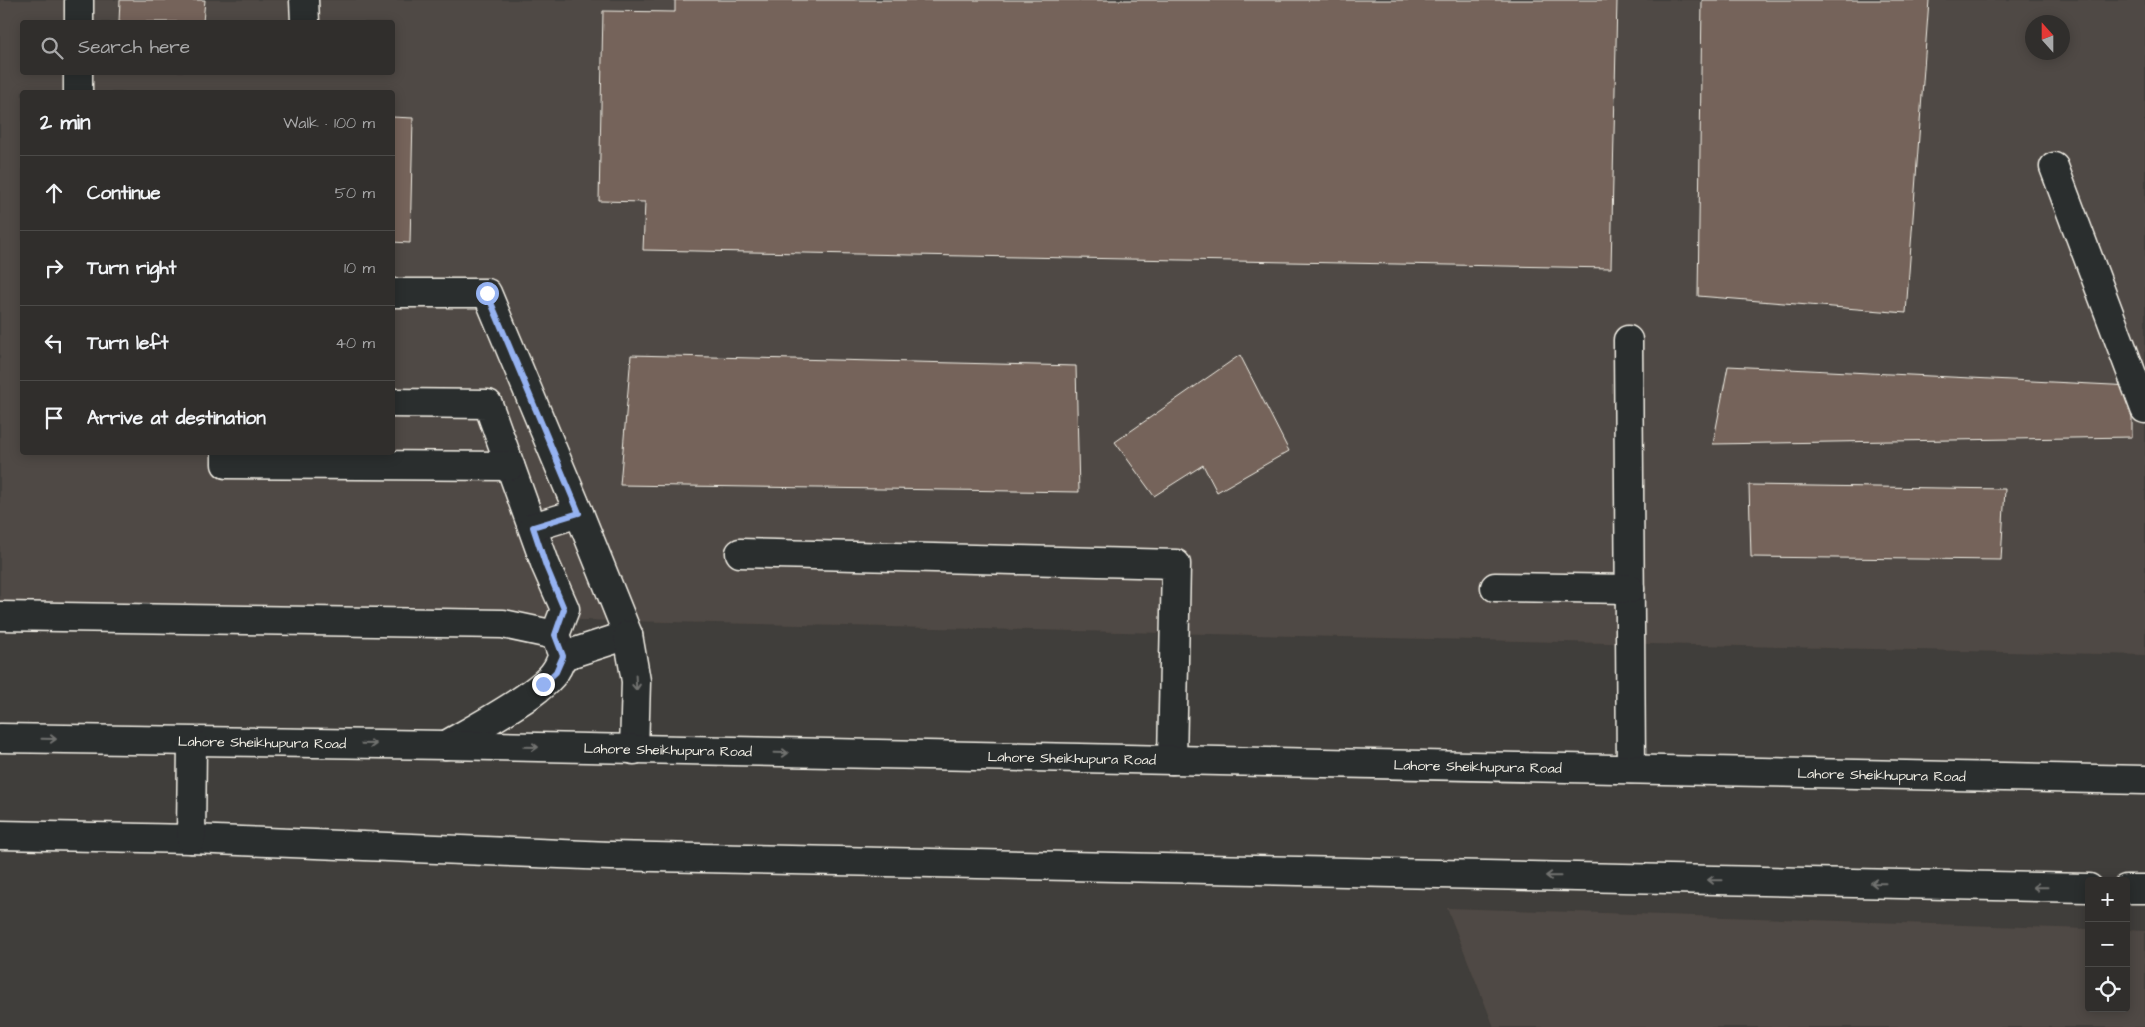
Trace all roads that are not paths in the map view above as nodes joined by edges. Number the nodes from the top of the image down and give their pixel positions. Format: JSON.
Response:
{"nodes":[{"id":1,"x":79,"y":0,"type":"edge"},
{"id":2,"x":304,"y":0,"type":"edge"},
{"id":3,"x":79,"y":20,"type":"edge"},
{"id":4,"x":305,"y":20,"type":"edge"},
{"id":5,"x":78,"y":75,"type":"edge"},
{"id":6,"x":78,"y":90,"type":"edge"},
{"id":7,"x":2054,"y":167,"type":"dead end"},
{"id":8,"x":395,"y":293,"type":"edge"},
{"id":9,"x":1628,"y":340,"type":"dead end"},
{"id":10,"x":395,"y":403,"type":"edge"},
{"id":11,"x":2145,"y":409,"type":"edge"},
{"id":12,"x":226,"y":455,"type":"edge"},
{"id":13,"x":510,"y":466,"type":"junction"},
{"id":14,"x":579,"y":513,"type":"junction"},
{"id":15,"x":533,"y":527,"type":"junction"},
{"id":16,"x":740,"y":553,"type":"dead end"},
{"id":17,"x":1495,"y":587,"type":"dead end"},
{"id":18,"x":1630,"y":589,"type":"junction"},
{"id":19,"x":0,"y":616,"type":"edge"},
{"id":20,"x":628,"y":635,"type":"junction"},
{"id":21,"x":559,"y":646,"type":"junction"},
{"id":22,"x":0,"y":738,"type":"edge"},
{"id":23,"x":192,"y":742,"type":"junction"},
{"id":24,"x":446,"y":745,"type":"junction"},
{"id":25,"x":634,"y":750,"type":"junction"},
{"id":26,"x":1172,"y":760,"type":"junction"},
{"id":27,"x":1631,"y":769,"type":"junction"},
{"id":28,"x":2145,"y":780,"type":"edge"},
{"id":29,"x":0,"y":835,"type":"edge"},
{"id":30,"x":191,"y":839,"type":"junction"},
{"id":31,"x":2085,"y":888,"type":"edge"},
{"id":32,"x":2130,"y":889,"type":"edge"},
{"id":33,"x":2145,"y":889,"type":"edge"}],
"edges":[{"from":1,"to":3,"type":"main road"},
{"from":2,"to":4,"type":"main road"},
{"from":5,"to":6,"type":"main road"},
{"from":7,"to":11,"type":"main road"},
{"from":8,"to":14,"type":"main road"},
{"from":9,"to":18,"type":"main road"},
{"from":10,"to":13,"type":"main road"},
{"from":12,"to":13,"type":"main road"},
{"from":13,"to":15,"type":"main road"},
{"from":14,"to":15,"type":"main road"},
{"from":14,"to":20,"type":"main road"},
{"from":15,"to":21,"type":"main road"},
{"from":16,"to":26,"type":"main road"},
{"from":17,"to":18,"type":"main road"},
{"from":18,"to":27,"type":"main road"},
{"from":19,"to":21,"type":"main road"},
{"from":20,"to":21,"type":"main road"},
{"from":20,"to":25,"type":"main road","one_way":true},
{"from":21,"to":24,"type":"main road"},
{"from":22,"to":23,"type":"main road","name":"Lahore Sheikhupura Road","one_way":true},
{"from":23,"to":24,"type":"main road","name":"Lahore Sheikhupura Road","one_way":true},
{"from":23,"to":30,"type":"main road"},
{"from":24,"to":25,"type":"main road","name":"Lahore Sheikhupura Road","one_way":true},
{"from":25,"to":26,"type":"main road","name":"Lahore Sheikhupura Road","one_way":true},
{"from":26,"to":27,"type":"main road","name":"Lahore Sheikhupura Road"},
{"from":27,"to":28,"type":"main road","name":"Lahore Sheikhupura Road"},
{"from":29,"to":30,"type":"main road"},
{"from":31,"to":30,"type":"main road","one_way":true},
{"from":32,"to":33,"type":"main road"}]}
